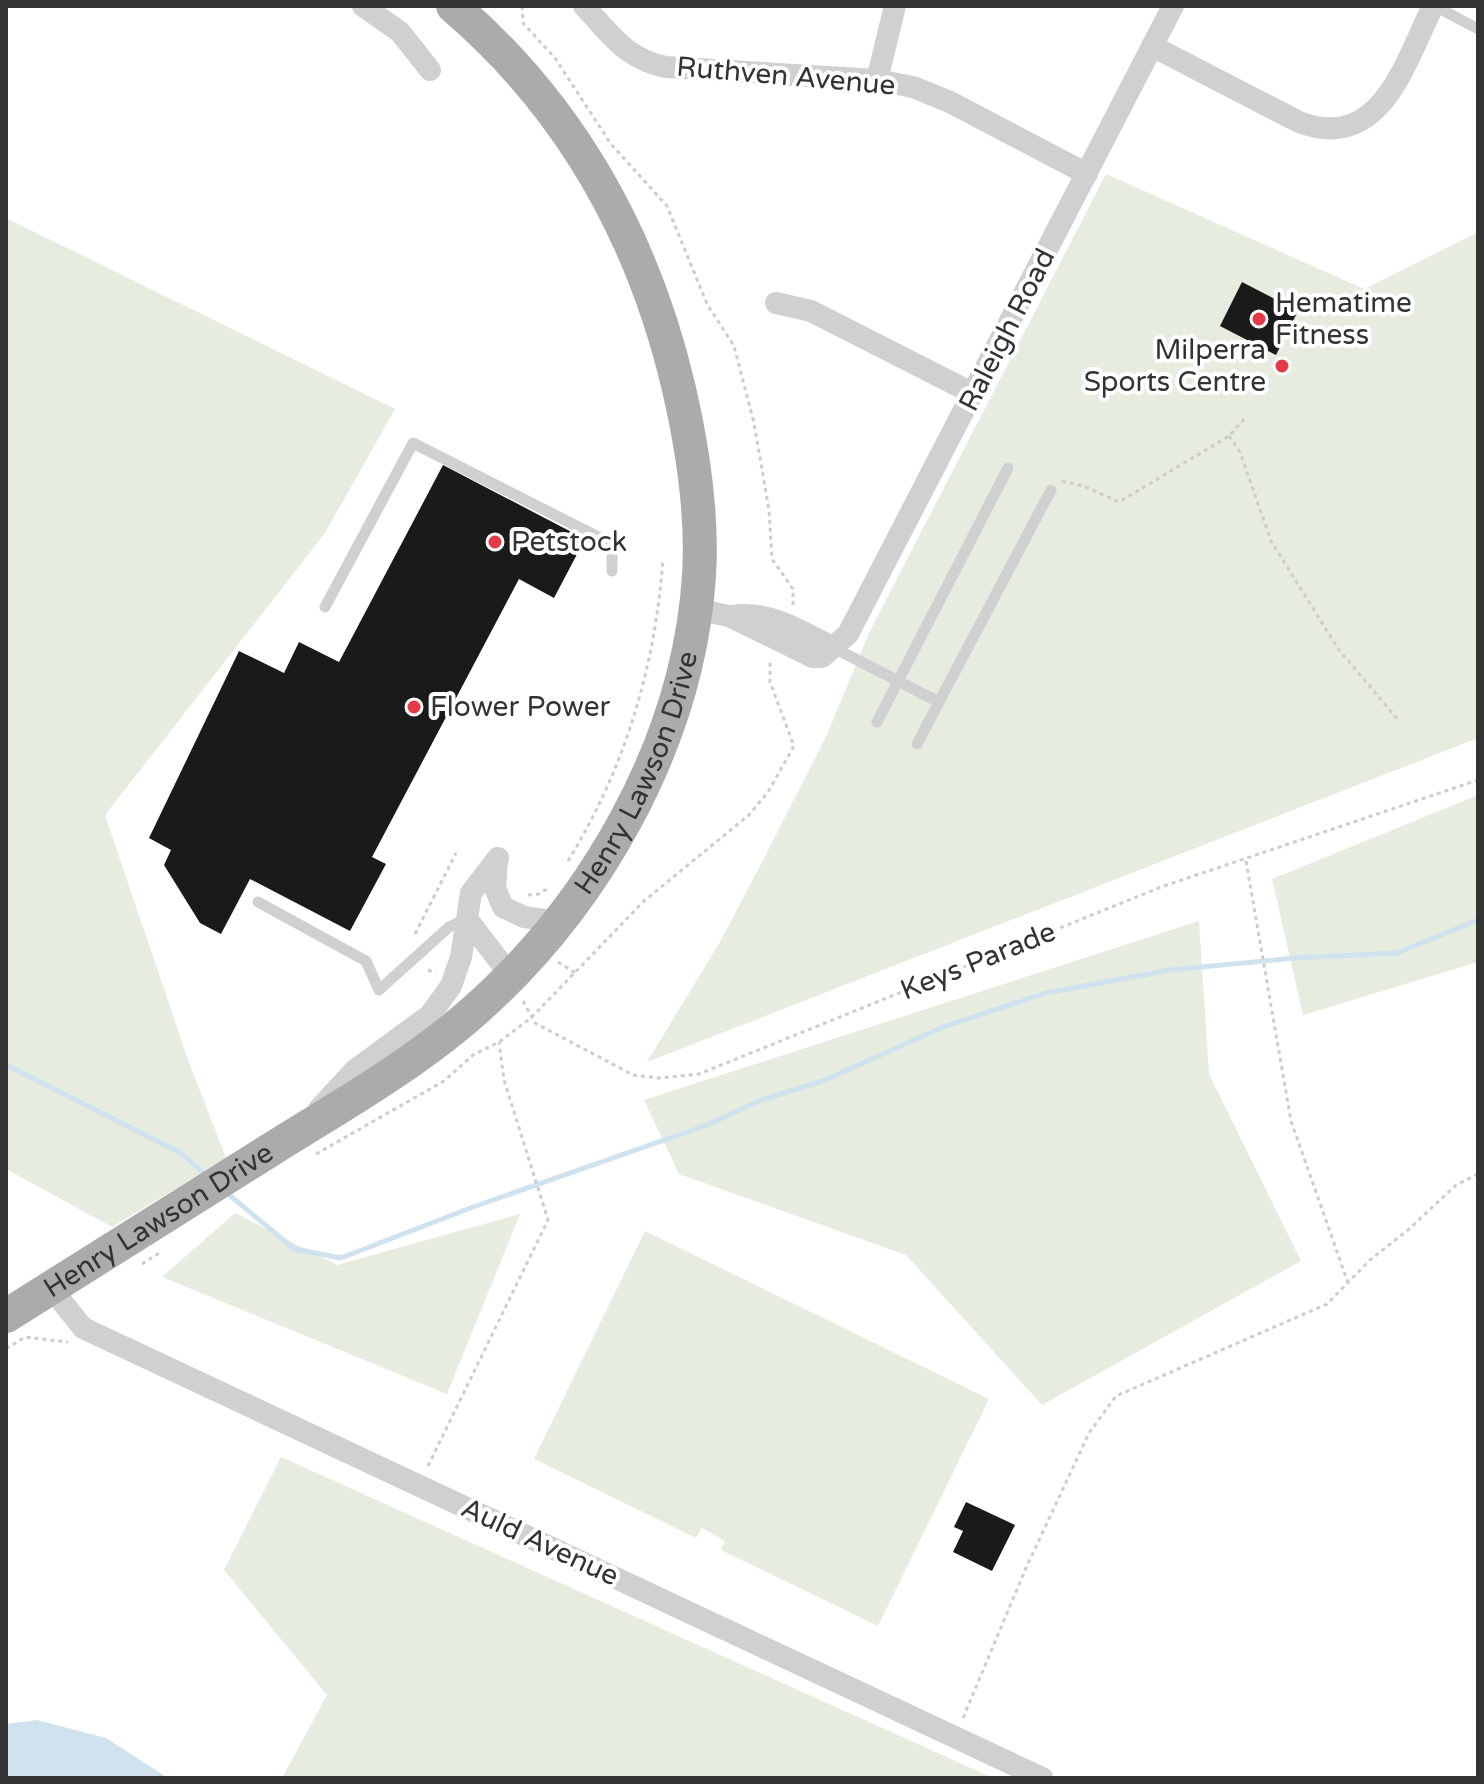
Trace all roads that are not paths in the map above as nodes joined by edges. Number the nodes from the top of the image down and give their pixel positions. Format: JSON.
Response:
{"nodes":[{"id":1,"x":363,"y":6,"type":"edge"},
{"id":2,"x":453,"y":6,"type":"edge"},
{"id":3,"x":584,"y":6,"type":"edge"},
{"id":4,"x":895,"y":6,"type":"edge"},
{"id":5,"x":1173,"y":6,"type":"edge"},
{"id":6,"x":1434,"y":6,"type":"edge"},
{"id":7,"x":1478,"y":29,"type":"edge"},
{"id":8,"x":1152,"y":46,"type":"junction"},
{"id":9,"x":430,"y":70,"type":"dead end"},
{"id":10,"x":877,"y":80,"type":"junction"},
{"id":11,"x":1087,"y":174,"type":"junction"},
{"id":12,"x":776,"y":303,"type":"dead end"},
{"id":13,"x":974,"y":394,"type":"junction"},
{"id":14,"x":1008,"y":468,"type":"dead end"},
{"id":15,"x":1051,"y":490,"type":"road end"},
{"id":16,"x":612,"y":571,"type":"dead end"},
{"id":17,"x":325,"y":607,"type":"dead end"},
{"id":18,"x":695,"y":609,"type":"junction"},
{"id":19,"x":832,"y":647,"type":"junction"},
{"id":20,"x":898,"y":682,"type":"junction"},
{"id":21,"x":939,"y":702,"type":"junction"},
{"id":22,"x":877,"y":722,"type":"dead end"},
{"id":23,"x":917,"y":744,"type":"dead end"},
{"id":24,"x":258,"y":902,"type":"dead end"},
{"id":25,"x":467,"y":919,"type":"junction"},
{"id":26,"x":557,"y":922,"type":"junction"},
{"id":27,"x":511,"y":976,"type":"junction"},
{"id":28,"x":296,"y":1134,"type":"junction"},
{"id":29,"x":51,"y":1288,"type":"junction"},
{"id":30,"x":6,"y":1316,"type":"edge"},
{"id":31,"x":1042,"y":1778,"type":"edge"}],
"edges":[{"from":1,"to":9,"type":"street"},
{"from":2,"to":18,"type":"main road","name":"Henry Lawson Drive"},
{"from":3,"to":10,"type":"street","name":"Ruthven Avenue"},
{"from":4,"to":10,"type":"street"},
{"from":5,"to":8,"type":"street","name":"Raleigh Road"},
{"from":6,"to":7,"type":"lane"},
{"from":6,"to":8,"type":"street"},
{"from":8,"to":11,"type":"street","name":"Raleigh Road"},
{"from":10,"to":11,"type":"street","name":"Ruthven Avenue"},
{"from":11,"to":13,"type":"street","name":"Raleigh Road"},
{"from":12,"to":13,"type":"street"},
{"from":13,"to":19,"type":"street","name":"Raleigh Road"},
{"from":14,"to":20,"type":"lane"},
{"from":15,"to":21,"type":"lane"},
{"from":16,"to":17,"type":"lane"},
{"from":18,"to":19,"type":"street"},
{"from":18,"to":26,"type":"main road","name":"Henry Lawson Drive"},
{"from":19,"to":20,"type":"lane"},
{"from":20,"to":21,"type":"lane"},
{"from":20,"to":22,"type":"lane"},
{"from":21,"to":23,"type":"lane"},
{"from":24,"to":25,"type":"lane"},
{"from":25,"to":26,"type":"street"},
{"from":25,"to":27,"type":"street"},
{"from":25,"to":28,"type":"street"},
{"from":26,"to":27,"type":"main road","name":"Henry Lawson Drive"},
{"from":27,"to":28,"type":"main road","name":"Henry Lawson Drive"},
{"from":28,"to":29,"type":"main road","name":"Henry Lawson Drive"},
{"from":29,"to":30,"type":"main road","name":"Henry Lawson Drive"},
{"from":29,"to":31,"type":"street","name":"Auld Avenue"}]}
